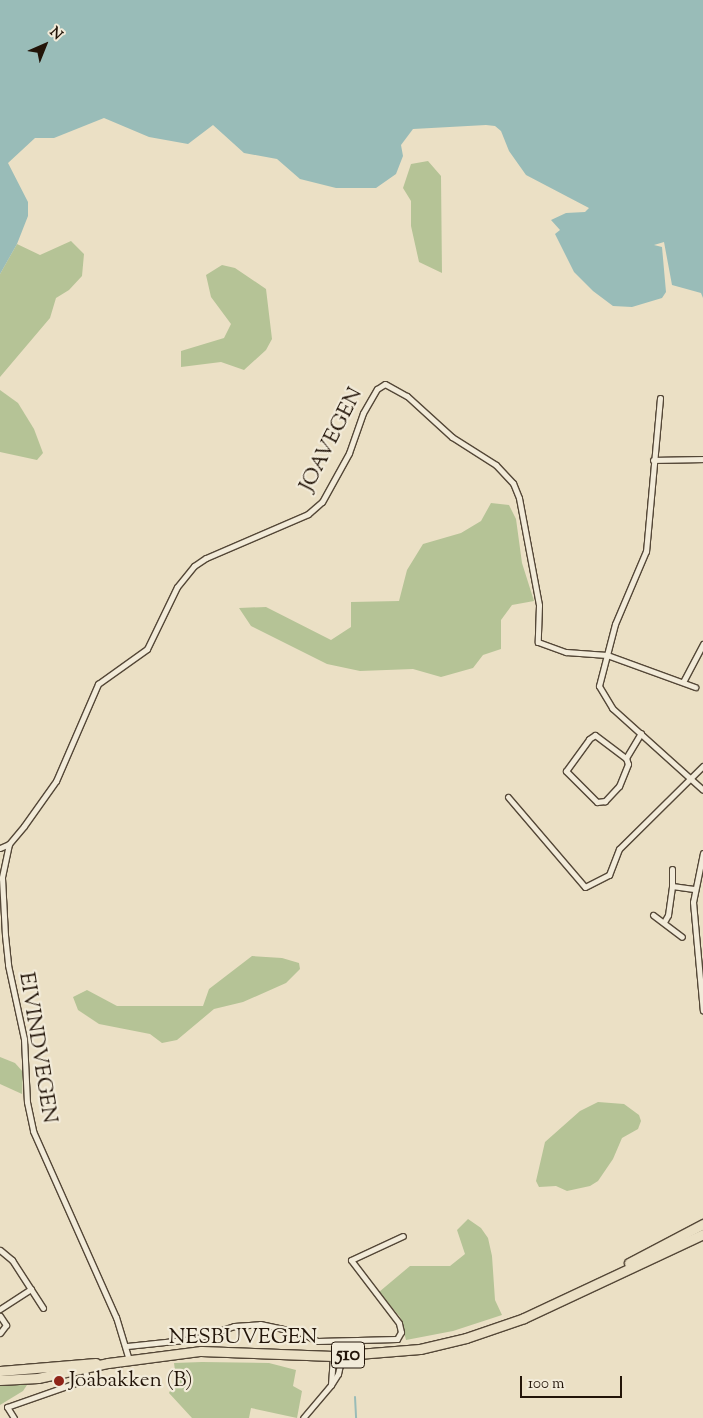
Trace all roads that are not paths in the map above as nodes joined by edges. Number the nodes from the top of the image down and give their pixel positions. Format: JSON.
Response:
{"nodes":[{"id":1,"x":660,"y":398,"type":"dead end"},
{"id":2,"x":703,"y":459,"type":"edge"},
{"id":3,"x":653,"y":460,"type":"junction"},
{"id":4,"x":703,"y":644,"type":"edge"},
{"id":5,"x":607,"y":655,"type":"junction"},
{"id":6,"x":683,"y":682,"type":"junction"},
{"id":7,"x":694,"y":687,"type":"dead end"},
{"id":8,"x":640,"y":733,"type":"junction"},
{"id":9,"x":626,"y":758,"type":"junction"},
{"id":10,"x":703,"y":766,"type":"edge"},
{"id":11,"x":690,"y":776,"type":"junction"},
{"id":12,"x":703,"y":790,"type":"edge"},
{"id":13,"x":508,"y":797,"type":"dead end"},
{"id":14,"x":9,"y":844,"type":"junction"},
{"id":15,"x":0,"y":848,"type":"edge"},
{"id":16,"x":703,"y":853,"type":"edge"},
{"id":17,"x":672,"y":869,"type":"dead end"},
{"id":18,"x":1,"y":877,"type":"edge"},
{"id":19,"x":672,"y":886,"type":"junction"},
{"id":20,"x":694,"y":890,"type":"junction"},
{"id":21,"x":653,"y":915,"type":"dead end"},
{"id":22,"x":664,"y":922,"type":"junction"},
{"id":23,"x":682,"y":937,"type":"dead end"},
{"id":24,"x":703,"y":1011,"type":"edge"},
{"id":25,"x":703,"y":1224,"type":"edge"},
{"id":26,"x":703,"y":1234,"type":"edge"},
{"id":27,"x":403,"y":1236,"type":"dead end"},
{"id":28,"x":0,"y":1250,"type":"edge"},
{"id":29,"x":31,"y":1289,"type":"junction"},
{"id":30,"x":577,"y":1293,"type":"junction"},
{"id":31,"x":43,"y":1308,"type":"dead end"},
{"id":32,"x":0,"y":1309,"type":"edge"},
{"id":33,"x":0,"y":1316,"type":"edge"},
{"id":34,"x":0,"y":1333,"type":"edge"},
{"id":35,"x":127,"y":1346,"type":"junction"},
{"id":36,"x":337,"y":1356,"type":"junction"},
{"id":37,"x":129,"y":1360,"type":"junction"},
{"id":38,"x":84,"y":1366,"type":"junction"},
{"id":39,"x":0,"y":1371,"type":"edge"},
{"id":40,"x":0,"y":1380,"type":"edge"},
{"id":41,"x":332,"y":1385,"type":"junction"},
{"id":42,"x":14,"y":1418,"type":"edge"},
{"id":43,"x":303,"y":1418,"type":"edge"}],
"edges":[{"from":1,"to":3,"type":"street"},
{"from":2,"to":3,"type":"street"},
{"from":3,"to":5,"type":"street"},
{"from":4,"to":6,"type":"street"},
{"from":5,"to":6,"type":"street","name":"JOAVEGEN"},
{"from":5,"to":8,"type":"street"},
{"from":5,"to":14,"type":"street","name":"JOAVEGEN"},
{"from":6,"to":7,"type":"street","name":"JOAVEGEN"},
{"from":8,"to":9,"type":"street"},
{"from":8,"to":11,"type":"street"},
{"from":9,"to":9,"type":"street"},
{"from":10,"to":11,"type":"street"},
{"from":11,"to":12,"type":"street"},
{"from":11,"to":13,"type":"street"},
{"from":14,"to":15,"type":"street","name":"JOAVEGEN"},
{"from":14,"to":18,"type":"street","name":"EIVINDVEGEN"},
{"from":16,"to":20,"type":"street"},
{"from":17,"to":19,"type":"street"},
{"from":18,"to":35,"type":"street","name":"EIVINDVEGEN"},
{"from":19,"to":20,"type":"street"},
{"from":19,"to":22,"type":"street"},
{"from":20,"to":24,"type":"street"},
{"from":21,"to":22,"type":"street"},
{"from":22,"to":23,"type":"street"},
{"from":25,"to":30,"type":"main road","name":"NESBUVEGEN","number":"510"},
{"from":26,"to":30,"type":"main road","name":"NESBUVEGEN","number":"510"},
{"from":27,"to":35,"type":"street"},
{"from":28,"to":29,"type":"street"},
{"from":29,"to":31,"type":"street"},
{"from":29,"to":32,"type":"street"},
{"from":30,"to":36,"type":"main road","name":"NESBUVEGEN","number":"510"},
{"from":33,"to":34,"type":"street"},
{"from":35,"to":37,"type":"street","name":"EIVINDVEGEN"},
{"from":36,"to":37,"type":"main road","name":"NESBUVEGEN","number":"510"},
{"from":36,"to":41,"type":"street"},
{"from":36,"to":41,"type":"street"},
{"from":37,"to":38,"type":"main road","name":"NESBUVEGEN","number":"510"},
{"from":38,"to":39,"type":"main road","name":"NESBUVEGEN","number":"510"},
{"from":38,"to":40,"type":"main road","name":"NESBUVEGEN","number":"510"},
{"from":38,"to":42,"type":"street"},
{"from":41,"to":43,"type":"street"}]}
